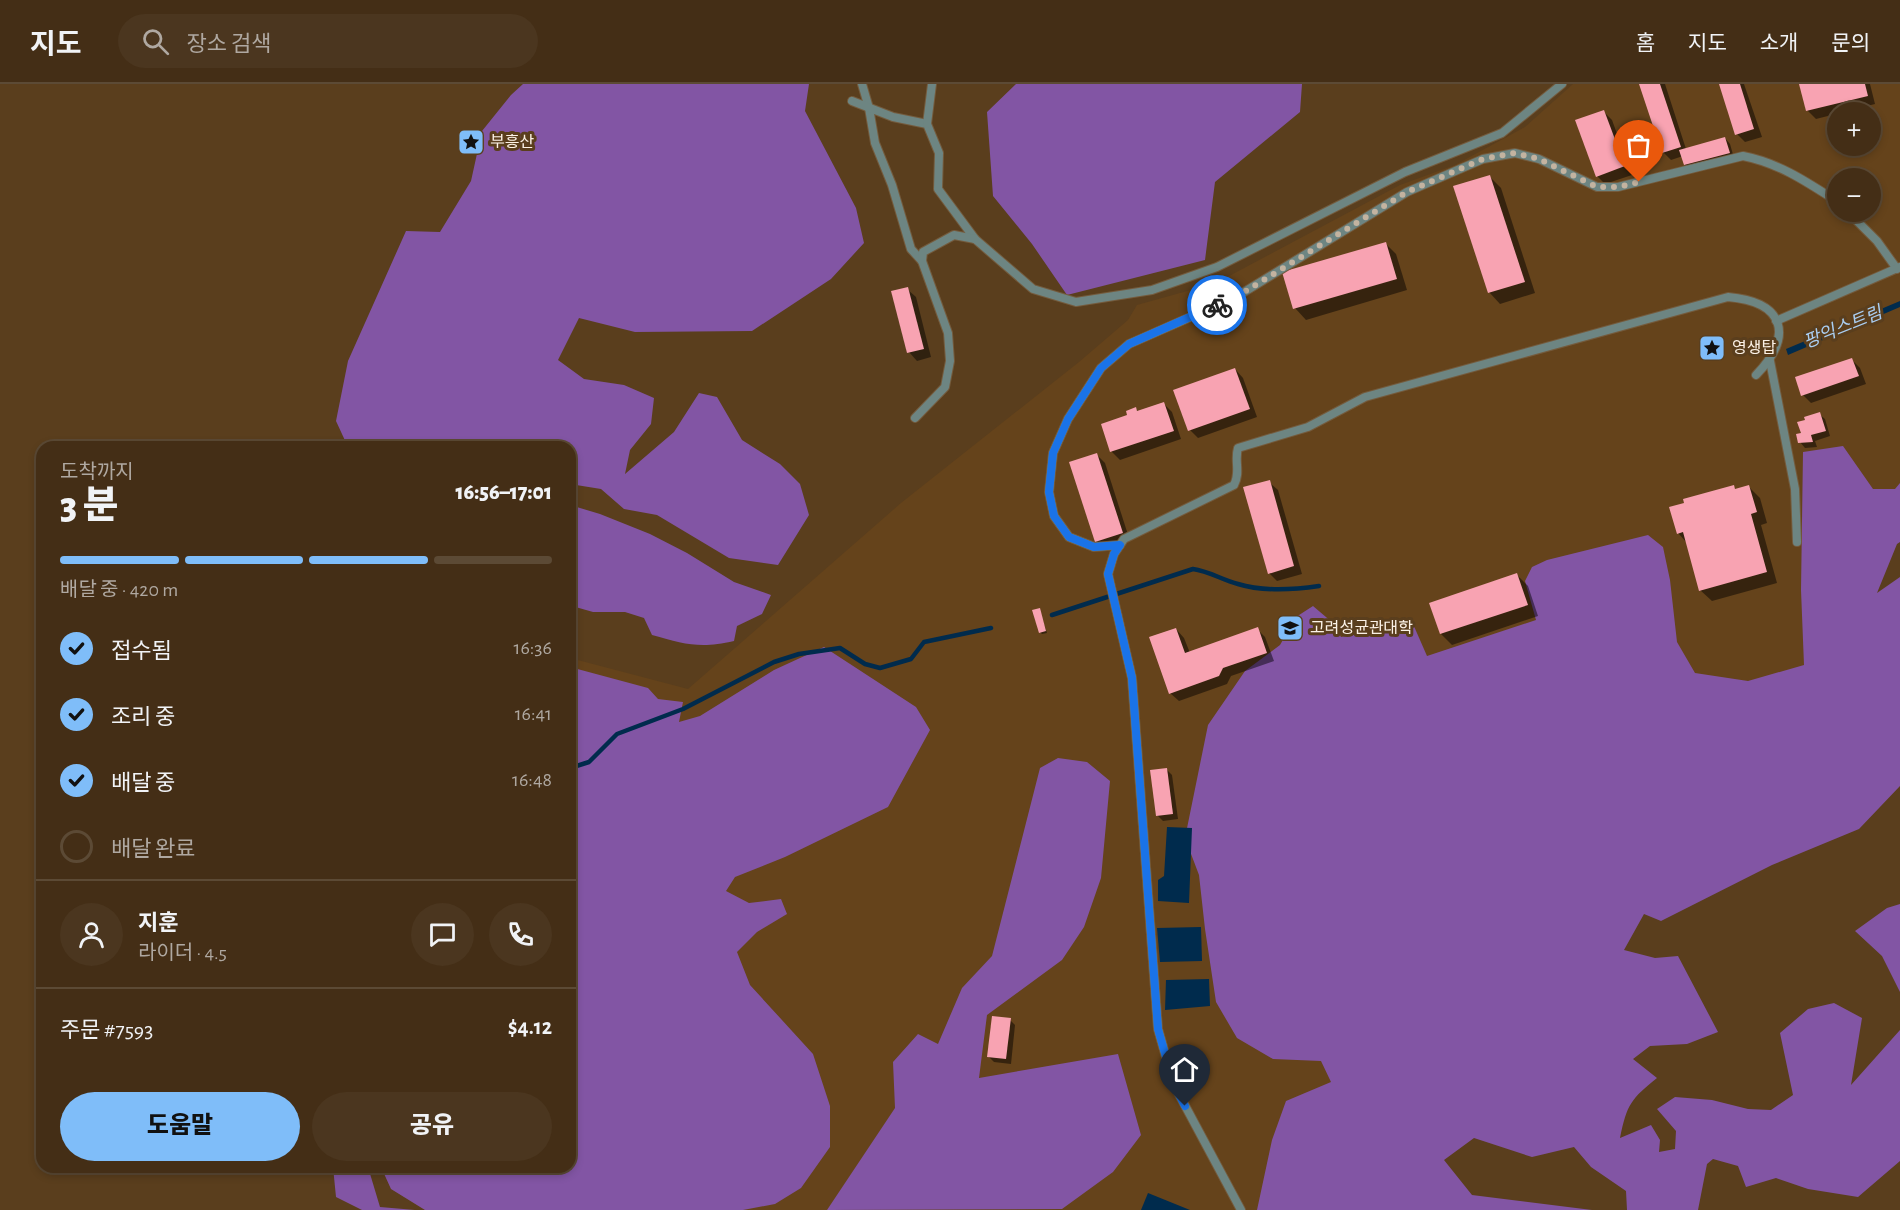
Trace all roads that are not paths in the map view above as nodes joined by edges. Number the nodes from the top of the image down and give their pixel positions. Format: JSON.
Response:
{"nodes":[{"id":1,"x":862,"y":84,"type":"edge"},
{"id":2,"x":932,"y":84,"type":"edge"},
{"id":3,"x":1562,"y":84,"type":"edge"},
{"id":4,"x":852,"y":101,"type":"dead end"},
{"id":5,"x":869,"y":108,"type":"junction"},
{"id":6,"x":927,"y":124,"type":"junction"},
{"id":7,"x":1827,"y":195,"type":"edge"},
{"id":8,"x":1858,"y":222,"type":"edge"},
{"id":9,"x":975,"y":240,"type":"junction"},
{"id":10,"x":922,"y":261,"type":"junction"},
{"id":11,"x":1899,"y":268,"type":"edge"},
{"id":12,"x":1776,"y":321,"type":"junction"},
{"id":13,"x":1770,"y":361,"type":"junction"},
{"id":14,"x":1756,"y":375,"type":"dead end"},
{"id":15,"x":915,"y":418,"type":"dead end"},
{"id":16,"x":1797,"y":542,"type":"dead end"},
{"id":17,"x":1120,"y":545,"type":"junction"},
{"id":18,"x":1241,"y":1210,"type":"edge"}],
"edges":[{"from":1,"to":5,"type":"lane"},
{"from":2,"to":6,"type":"lane"},
{"from":3,"to":9,"type":"lane"},
{"from":4,"to":5,"type":"lane"},
{"from":5,"to":6,"type":"lane"},
{"from":5,"to":10,"type":"lane"},
{"from":6,"to":9,"type":"lane"},
{"from":7,"to":17,"type":"lane"},
{"from":8,"to":11,"type":"lane"},
{"from":9,"to":10,"type":"lane"},
{"from":10,"to":15,"type":"lane"},
{"from":11,"to":12,"type":"lane"},
{"from":12,"to":13,"type":"lane"},
{"from":12,"to":17,"type":"lane"},
{"from":13,"to":14,"type":"lane"},
{"from":13,"to":16,"type":"lane"},
{"from":17,"to":18,"type":"lane"}]}
